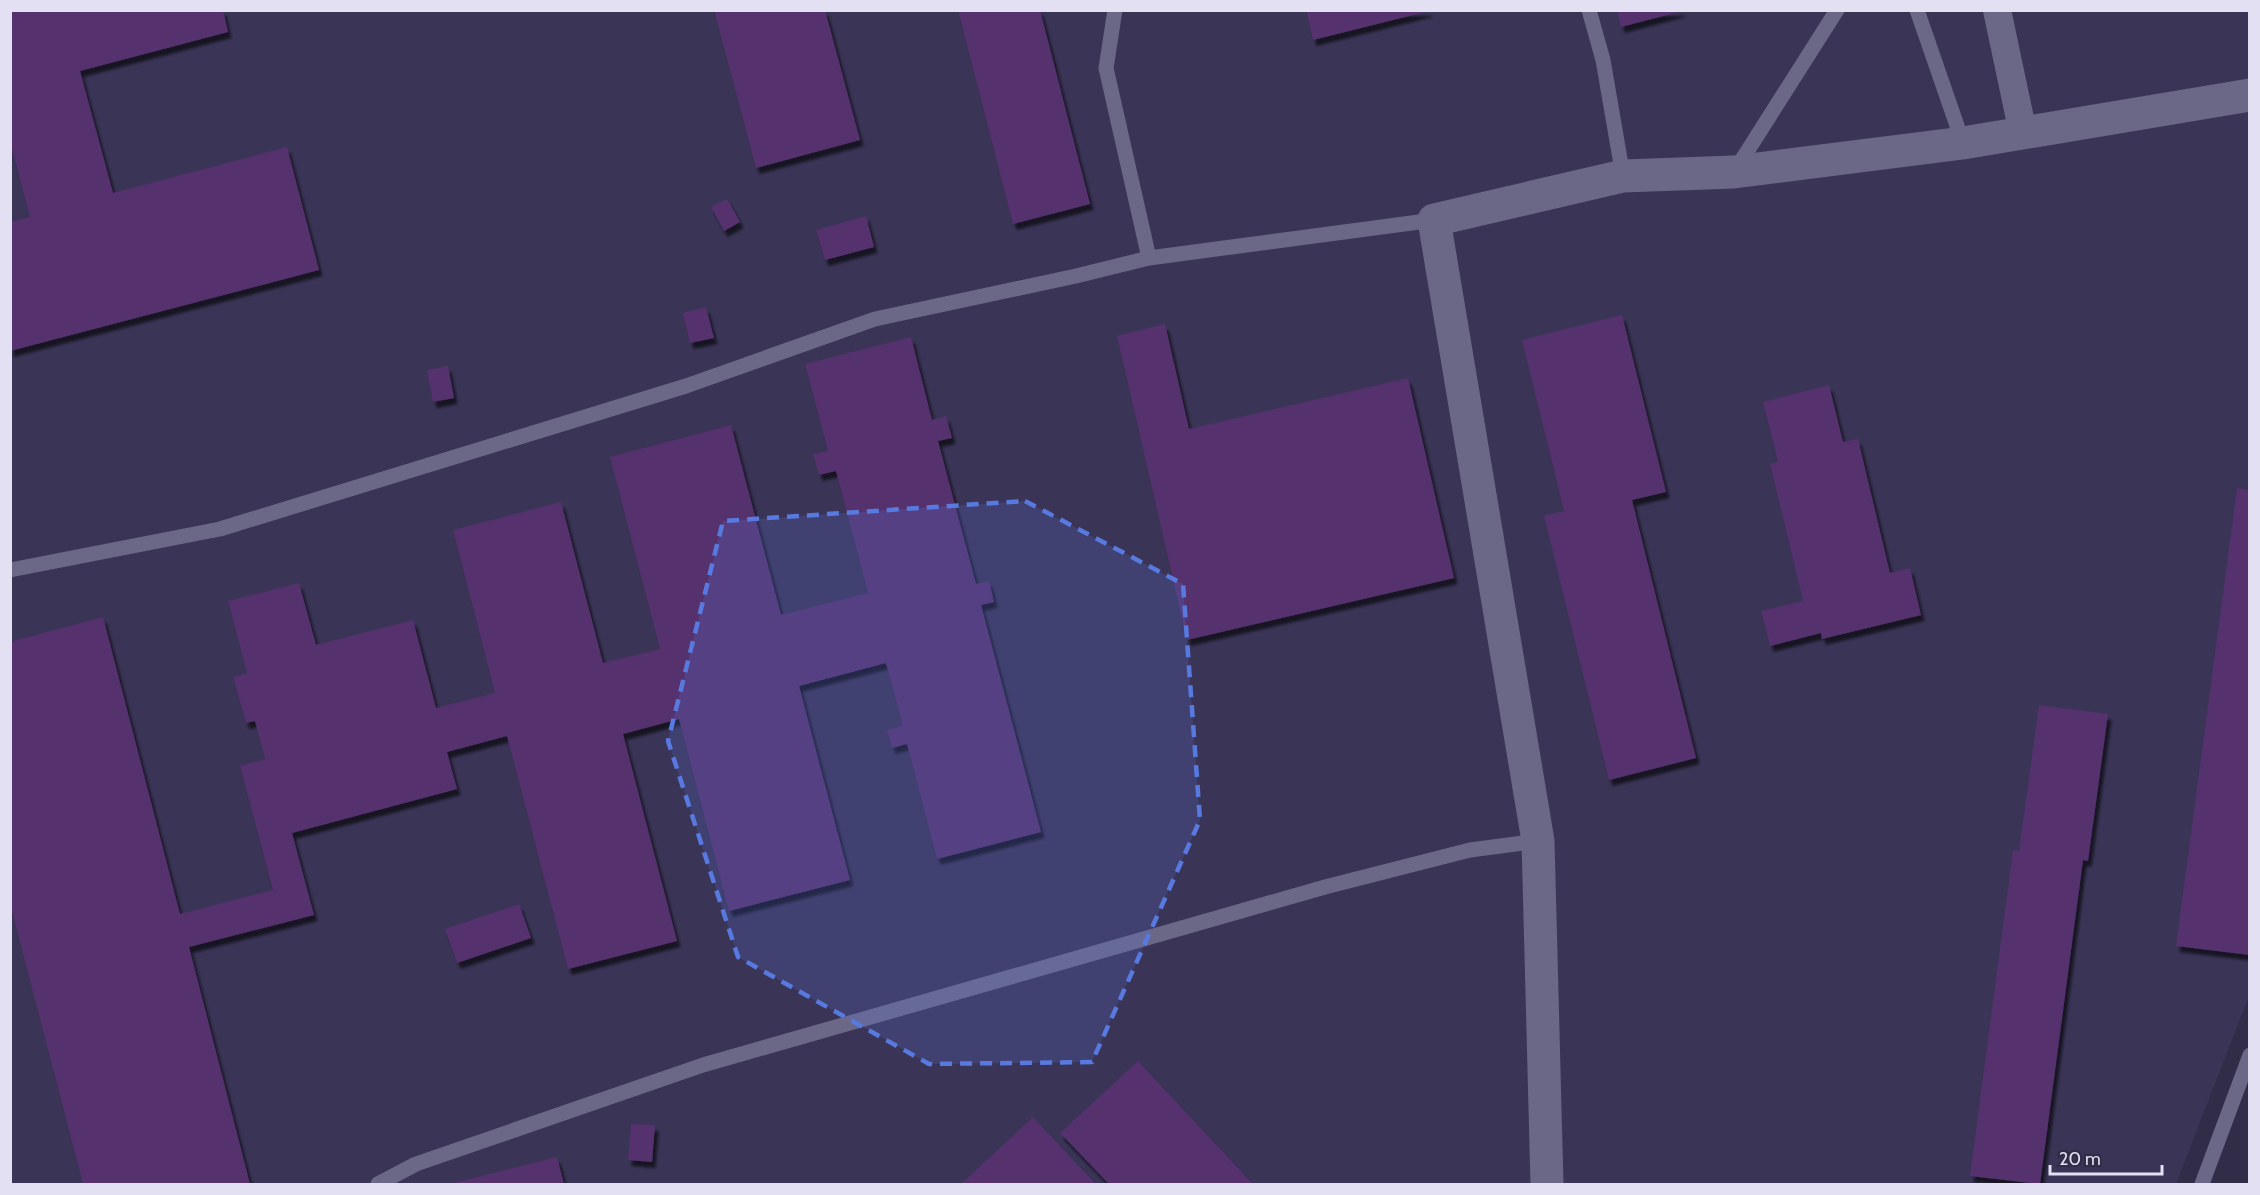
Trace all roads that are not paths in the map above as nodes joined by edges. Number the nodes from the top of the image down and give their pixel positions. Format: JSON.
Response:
{"nodes":[{"id":1,"x":1115,"y":10,"type":"edge"},
{"id":2,"x":1588,"y":10,"type":"edge"},
{"id":3,"x":1838,"y":10,"type":"edge"},
{"id":4,"x":1917,"y":10,"type":"edge"},
{"id":5,"x":1997,"y":10,"type":"edge"},
{"id":6,"x":2250,"y":95,"type":"edge"},
{"id":7,"x":2023,"y":133,"type":"junction"},
{"id":8,"x":1963,"y":143,"type":"junction"},
{"id":9,"x":1734,"y":172,"type":"junction"},
{"id":10,"x":1623,"y":176,"type":"junction"},
{"id":11,"x":1434,"y":220,"type":"junction"},
{"id":12,"x":1149,"y":258,"type":"junction"},
{"id":13,"x":10,"y":570,"type":"edge"},
{"id":14,"x":1538,"y":841,"type":"junction"},
{"id":15,"x":2250,"y":1055,"type":"edge"},
{"id":16,"x":378,"y":1185,"type":"edge"},
{"id":17,"x":1547,"y":1185,"type":"edge"},
{"id":18,"x":2202,"y":1185,"type":"edge"}],
"edges":[{"from":1,"to":12,"type":"lane"},
{"from":2,"to":10,"type":"lane"},
{"from":3,"to":9,"type":"lane"},
{"from":4,"to":8,"type":"lane"},
{"from":5,"to":7,"type":"street"},
{"from":6,"to":7,"type":"street"},
{"from":7,"to":8,"type":"street"},
{"from":8,"to":9,"type":"street"},
{"from":9,"to":10,"type":"street"},
{"from":10,"to":11,"type":"street"},
{"from":11,"to":12,"type":"lane"},
{"from":11,"to":14,"type":"street"},
{"from":12,"to":13,"type":"lane"},
{"from":14,"to":16,"type":"lane"},
{"from":14,"to":17,"type":"street"},
{"from":15,"to":18,"type":"lane"}]}
